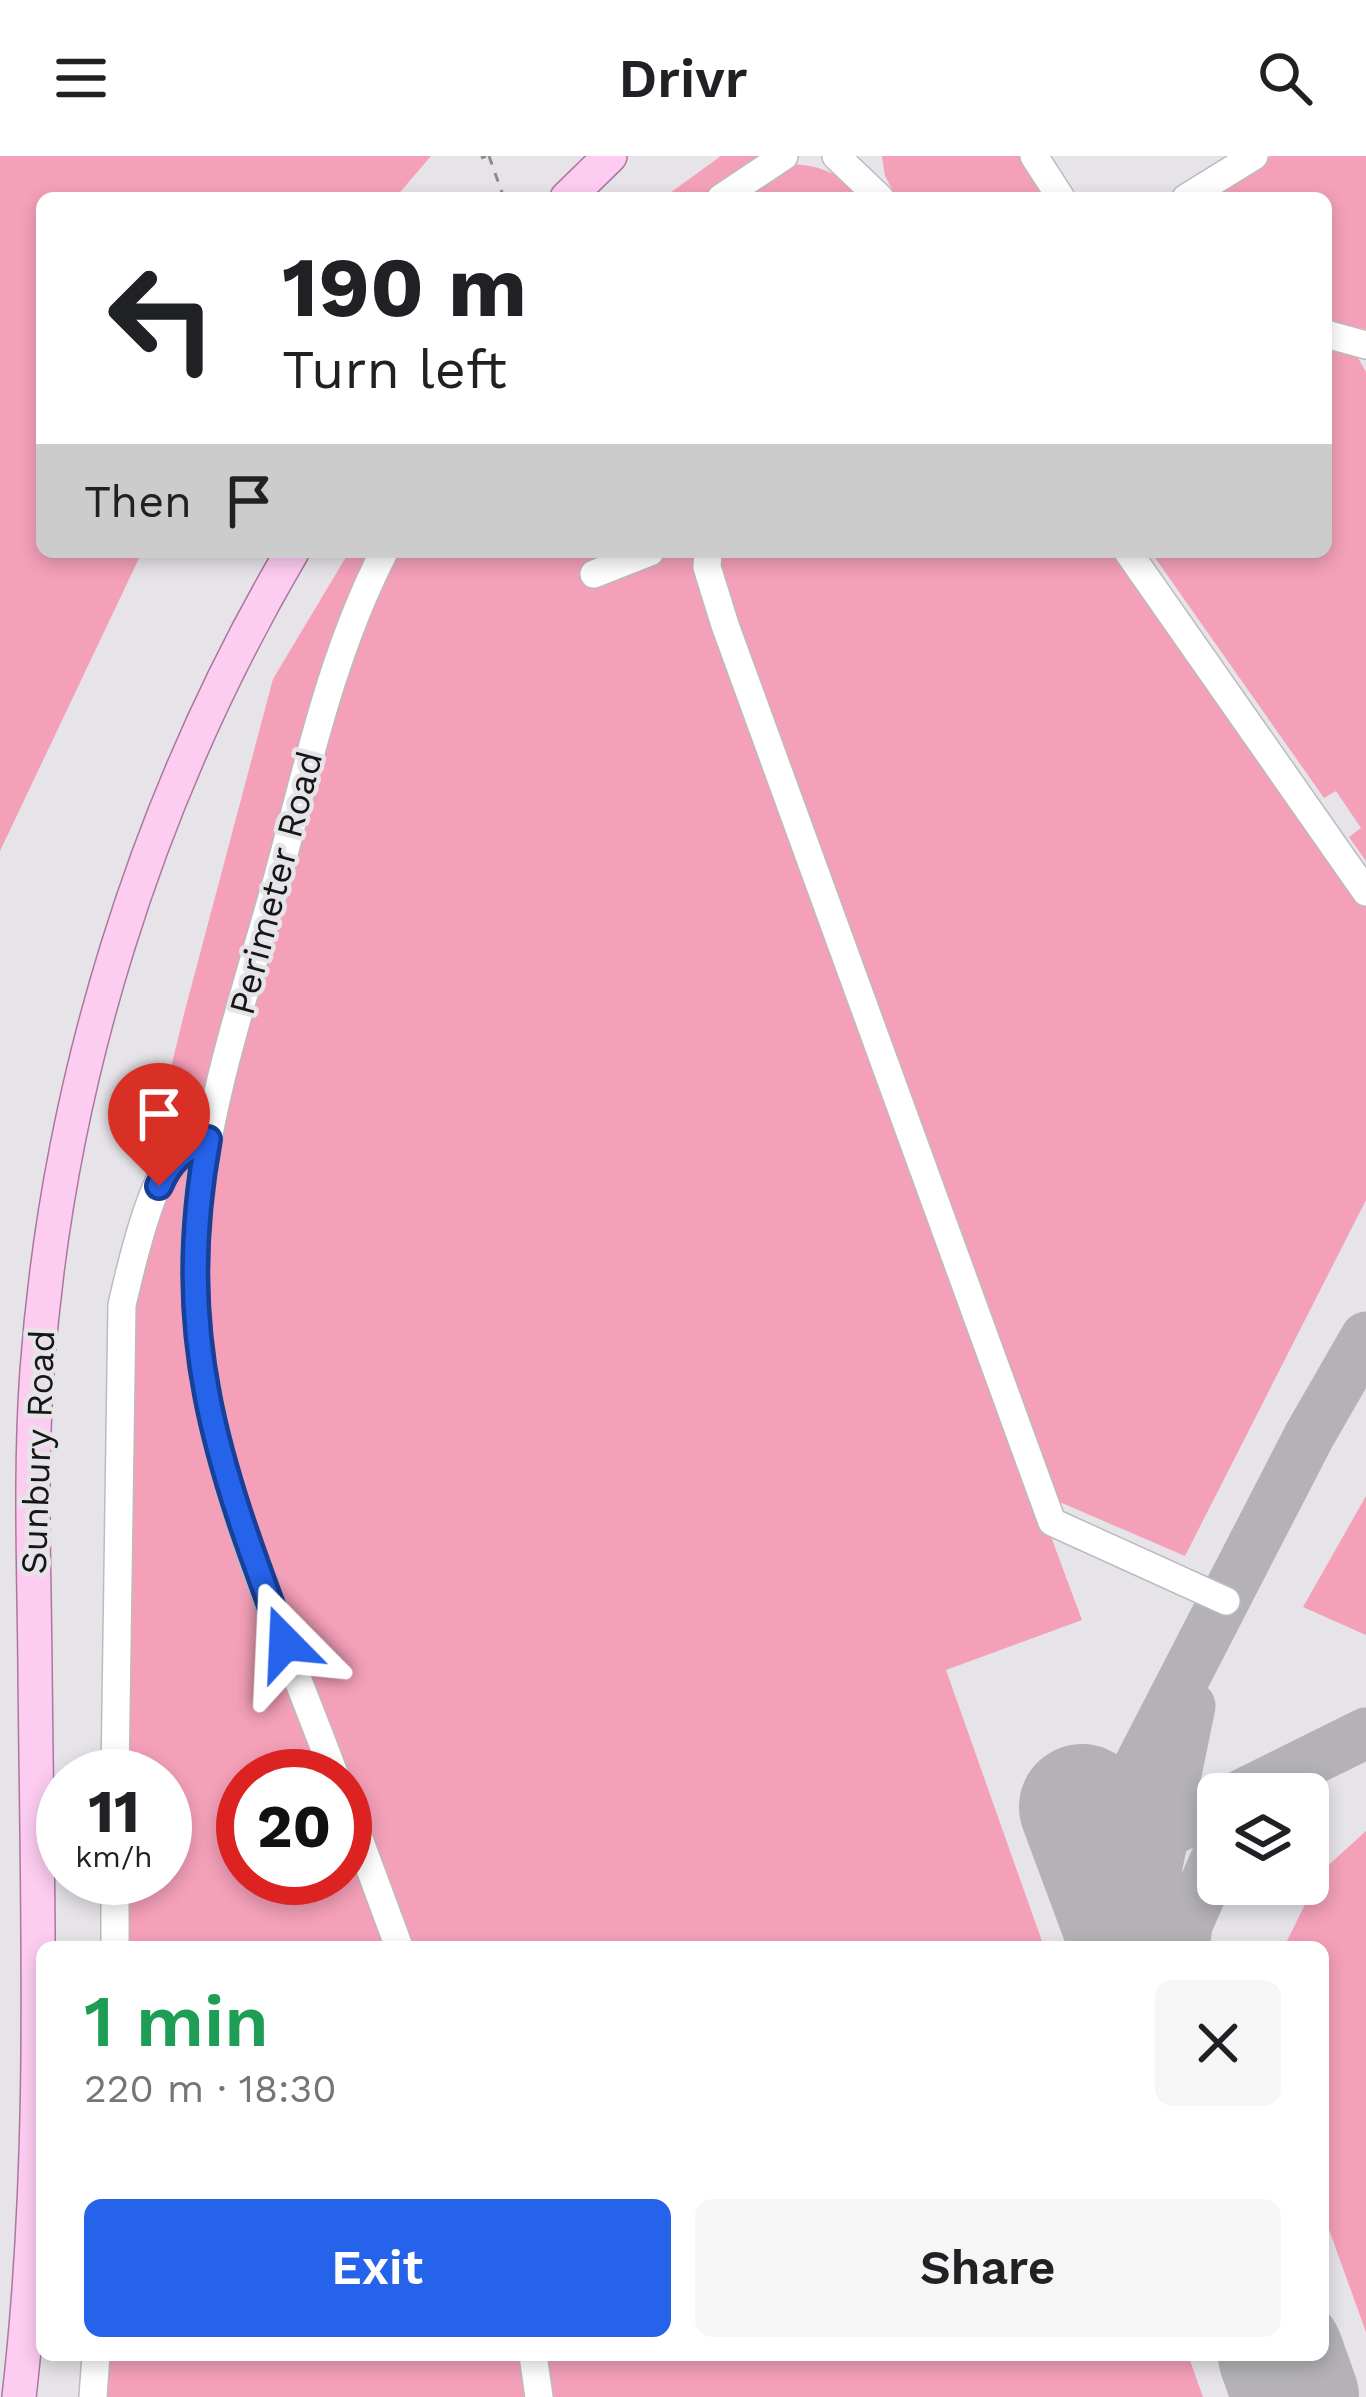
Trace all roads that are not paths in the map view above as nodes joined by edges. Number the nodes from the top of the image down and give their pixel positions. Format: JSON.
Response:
{"nodes":[{"id":1,"x":584,"y":156,"type":"edge"},
{"id":2,"x":610,"y":156,"type":"edge"},
{"id":3,"x":784,"y":156,"type":"edge"},
{"id":4,"x":836,"y":156,"type":"edge"},
{"id":5,"x":1034,"y":156,"type":"edge"},
{"id":6,"x":1254,"y":156,"type":"edge"},
{"id":7,"x":548,"y":192,"type":"edge"},
{"id":8,"x":573,"y":192,"type":"edge"},
{"id":9,"x":731,"y":192,"type":"edge"},
{"id":10,"x":866,"y":192,"type":"edge"},
{"id":11,"x":1057,"y":192,"type":"edge"},
{"id":12,"x":1196,"y":192,"type":"edge"},
{"id":13,"x":1332,"y":336,"type":"edge"},
{"id":14,"x":1366,"y":345,"type":"edge"},
{"id":15,"x":269,"y":558,"type":"edge"},
{"id":16,"x":289,"y":558,"type":"edge"},
{"id":17,"x":381,"y":558,"type":"edge"},
{"id":18,"x":635,"y":558,"type":"edge"},
{"id":19,"x":708,"y":558,"type":"edge"},
{"id":20,"x":1132,"y":558,"type":"edge"},
{"id":21,"x":594,"y":574,"type":"dead end"},
{"id":22,"x":1366,"y":892,"type":"edge"},
{"id":23,"x":208,"y":1139,"type":"junction"},
{"id":24,"x":1226,"y":1601,"type":"dead end"},
{"id":25,"x":115,"y":1749,"type":"edge"},
{"id":26,"x":325,"y":1749,"type":"edge"},
{"id":27,"x":372,"y":1874,"type":"edge"},
{"id":28,"x":115,"y":1905,"type":"edge"},
{"id":29,"x":37,"y":1941,"type":"edge"},
{"id":30,"x":115,"y":1941,"type":"edge"},
{"id":31,"x":397,"y":1941,"type":"edge"},
{"id":32,"x":36,"y":2151,"type":"edge"},
{"id":33,"x":96,"y":2361,"type":"edge"},
{"id":34,"x":534,"y":2361,"type":"edge"},
{"id":35,"x":0,"y":2387,"type":"edge"},
{"id":36,"x":19,"y":2397,"type":"edge"},
{"id":37,"x":93,"y":2397,"type":"edge"},
{"id":38,"x":539,"y":2397,"type":"edge"}],
"edges":[{"from":1,"to":7,"type":"main road"},
{"from":2,"to":8,"type":"main road"},
{"from":3,"to":9,"type":"lane"},
{"from":4,"to":10,"type":"lane"},
{"from":5,"to":11,"type":"lane"},
{"from":6,"to":12,"type":"lane"},
{"from":13,"to":14,"type":"lane"},
{"from":15,"to":35,"type":"main road","name":"Sunbury Road"},
{"from":16,"to":29,"type":"main road","name":"Sunbury Road"},
{"from":17,"to":23,"type":"lane","name":"Perimeter Road"},
{"from":18,"to":21,"type":"lane"},
{"from":19,"to":24,"type":"lane"},
{"from":20,"to":22,"type":"lane"},
{"from":23,"to":25,"type":"lane"},
{"from":23,"to":26,"type":"lane","name":"Perimeter Road"},
{"from":27,"to":31,"type":"lane"},
{"from":28,"to":30,"type":"lane"},
{"from":32,"to":36,"type":"main road","name":"Sunbury Road"},
{"from":33,"to":37,"type":"lane"},
{"from":34,"to":38,"type":"lane"}]}
